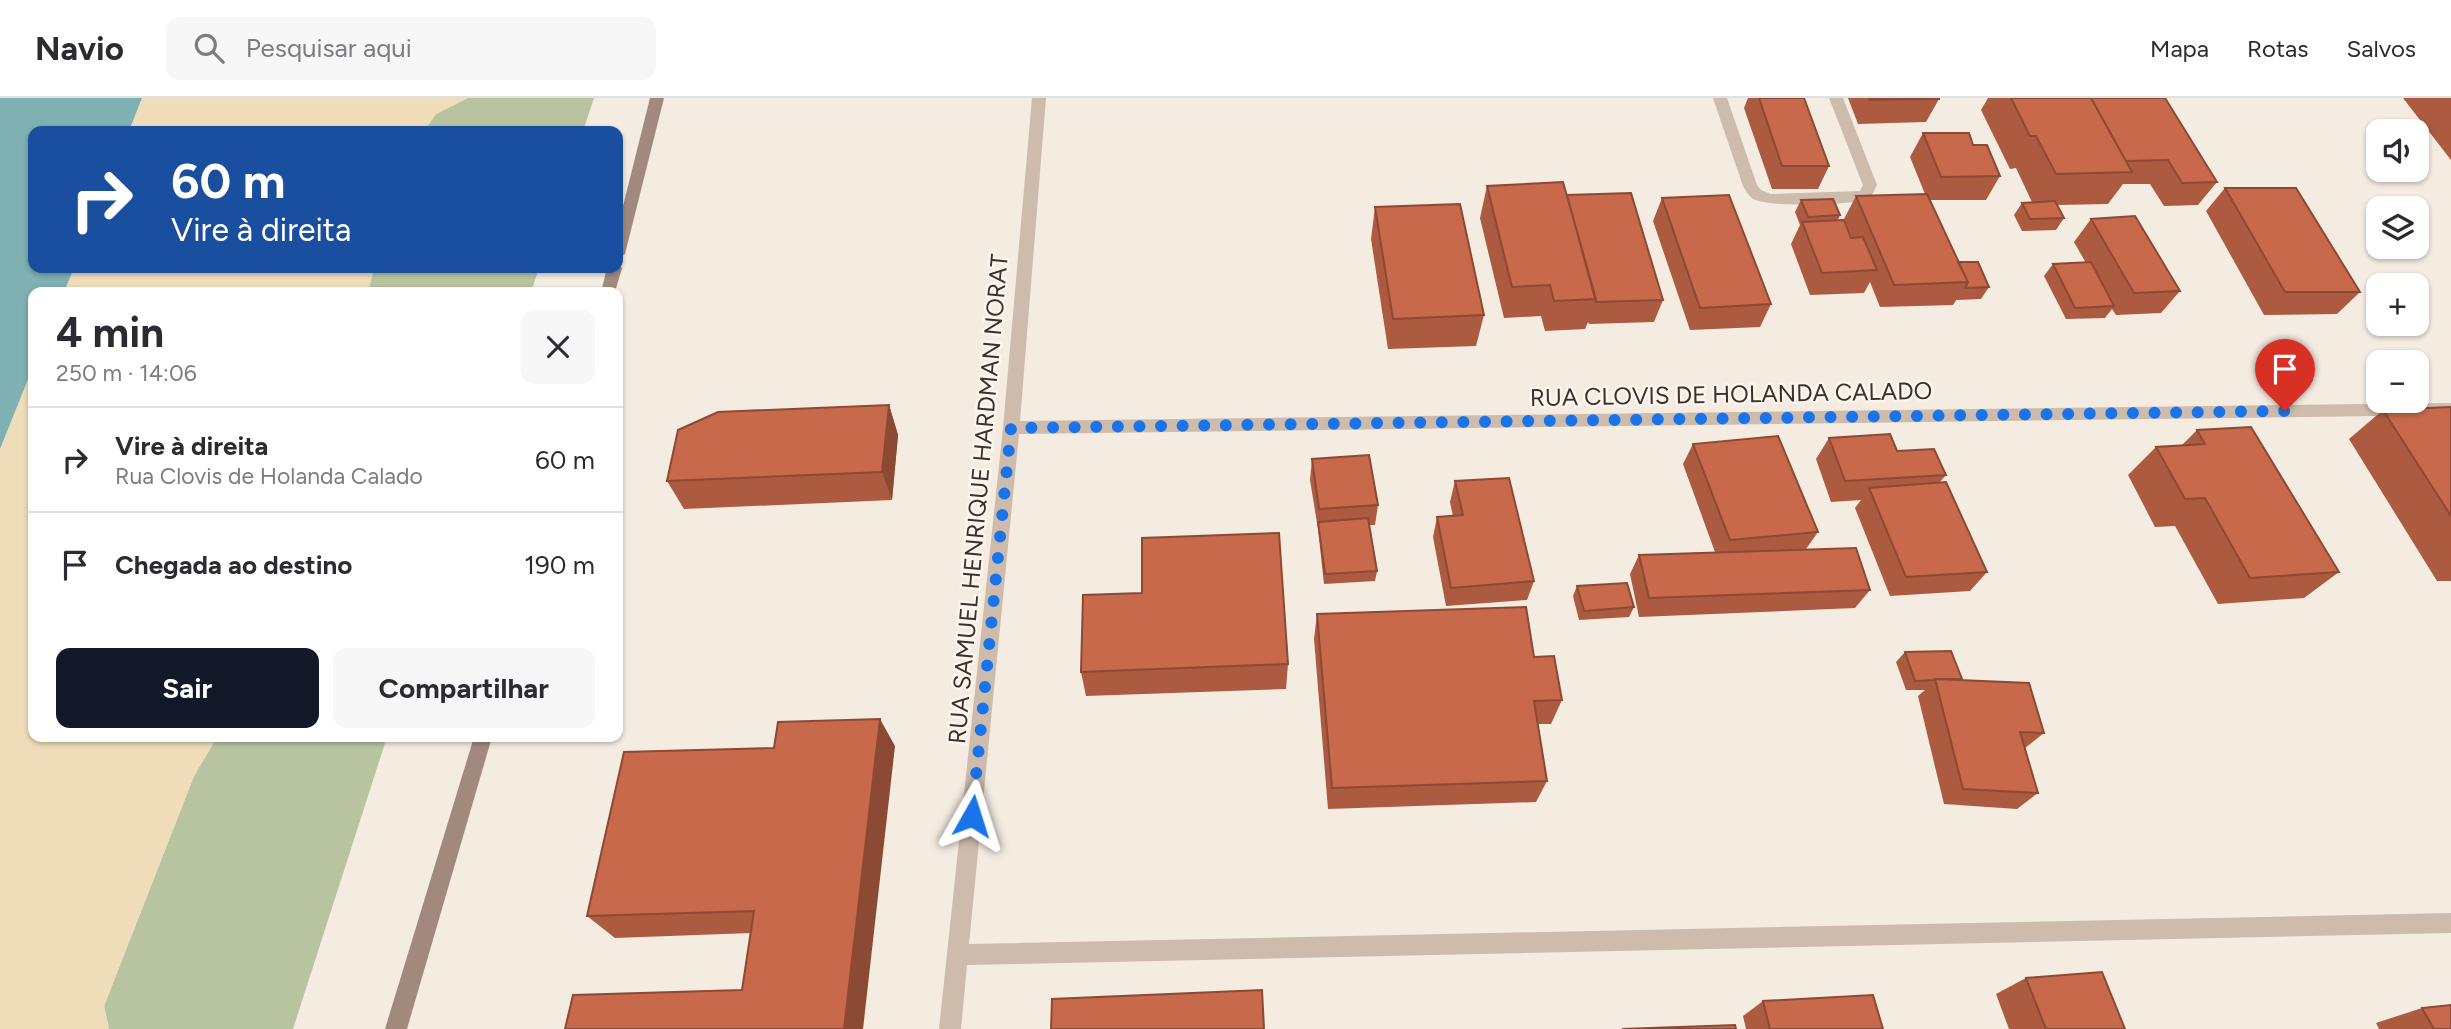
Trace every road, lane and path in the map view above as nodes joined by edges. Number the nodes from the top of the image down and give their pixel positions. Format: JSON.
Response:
{"nodes":[{"id":1,"x":657,"y":98,"type":"edge"},
{"id":2,"x":1039,"y":98,"type":"edge"},
{"id":3,"x":1720,"y":98,"type":"edge"},
{"id":4,"x":1836,"y":98,"type":"edge"},
{"id":5,"x":623,"y":234,"type":"edge"},
{"id":6,"x":2451,"y":409,"type":"edge"},
{"id":7,"x":1011,"y":428,"type":"junction"},
{"id":8,"x":482,"y":742,"type":"edge"},
{"id":9,"x":2451,"y":923,"type":"edge"},
{"id":10,"x":959,"y":955,"type":"junction"},
{"id":11,"x":396,"y":1029,"type":"edge"},
{"id":12,"x":950,"y":1029,"type":"edge"}],
"edges":[{"from":1,"to":5,"type":"main road"},
{"from":2,"to":7,"type":"street","name":"RUA SAMUEL HENRIQUE HARDMAN NORAT"},
{"from":3,"to":4,"type":"street"},
{"from":6,"to":7,"type":"street","name":"RUA CLOVIS DE HOLANDA CALADO"},
{"from":7,"to":10,"type":"street","name":"RUA SAMUEL HENRIQUE HARDMAN NORAT"},
{"from":8,"to":11,"type":"main road"},
{"from":9,"to":10,"type":"street"},
{"from":10,"to":12,"type":"street","name":"RUA SAMUEL HENRIQUE HARDMAN NORAT"}]}
